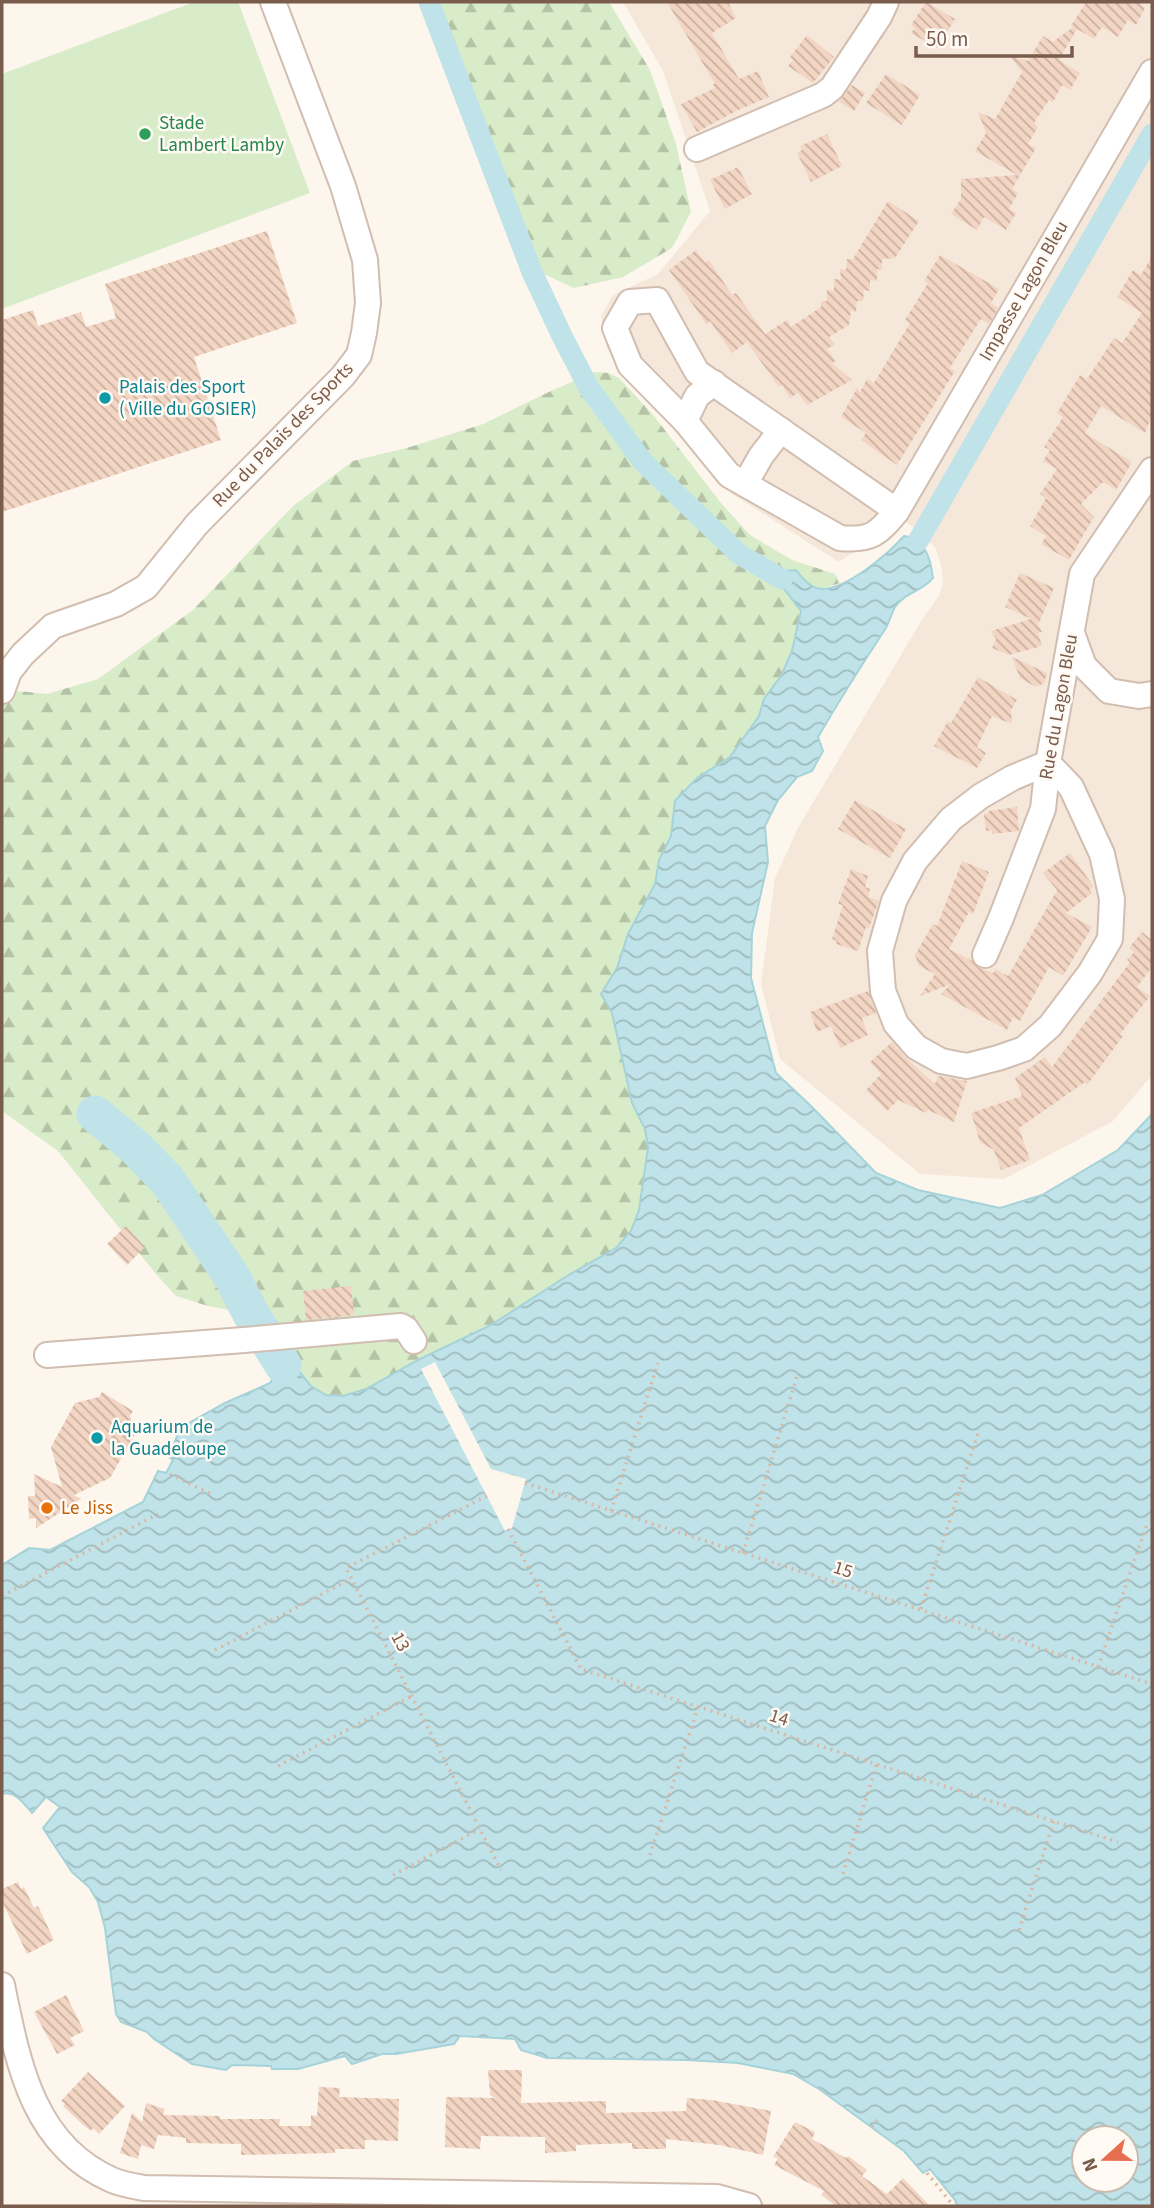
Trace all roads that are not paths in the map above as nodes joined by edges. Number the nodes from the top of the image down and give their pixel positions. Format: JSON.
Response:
{"nodes":[{"id":1,"x":273,"y":2,"type":"edge"},
{"id":2,"x":886,"y":2,"type":"edge"},
{"id":3,"x":1152,"y":72,"type":"edge"},
{"id":4,"x":697,"y":149,"type":"dead end"},
{"id":5,"x":714,"y":383,"type":"junction"},
{"id":6,"x":685,"y":421,"type":"junction"},
{"id":7,"x":781,"y":430,"type":"junction"},
{"id":8,"x":1152,"y":470,"type":"edge"},
{"id":9,"x":745,"y":484,"type":"junction"},
{"id":10,"x":897,"y":511,"type":"junction"},
{"id":11,"x":1072,"y":632,"type":"junction"},
{"id":12,"x":2,"y":691,"type":"edge"},
{"id":13,"x":1152,"y":694,"type":"edge"},
{"id":14,"x":1048,"y":763,"type":"junction"},
{"id":15,"x":985,"y":955,"type":"dead end"},
{"id":16,"x":414,"y":1341,"type":"dead end"},
{"id":17,"x":47,"y":1355,"type":"dead end"},
{"id":18,"x":2,"y":1985,"type":"edge"},
{"id":19,"x":749,"y":2206,"type":"edge"}],
"edges":[{"from":1,"to":12,"type":"street","name":"Rue du Palais des Sports"},
{"from":2,"to":4,"type":"street"},
{"from":3,"to":10,"type":"street","name":"Impasse Lagon Bleu"},
{"from":5,"to":6,"type":"street"},
{"from":5,"to":6,"type":"street","name":"Impasse Lagon Bleu"},
{"from":5,"to":7,"type":"street"},
{"from":6,"to":9,"type":"street","name":"Impasse Lagon Bleu"},
{"from":7,"to":9,"type":"street"},
{"from":7,"to":10,"type":"street"},
{"from":8,"to":11,"type":"street","name":"Rue du Lagon Bleu"},
{"from":9,"to":10,"type":"street","name":"Impasse Lagon Bleu"},
{"from":11,"to":13,"type":"street"},
{"from":11,"to":14,"type":"street","name":"Rue du Lagon Bleu"},
{"from":14,"to":14,"type":"street"},
{"from":14,"to":15,"type":"street","name":"Rue du Lagon Bleu"},
{"from":16,"to":17,"type":"street"},
{"from":18,"to":19,"type":"street"}]}
